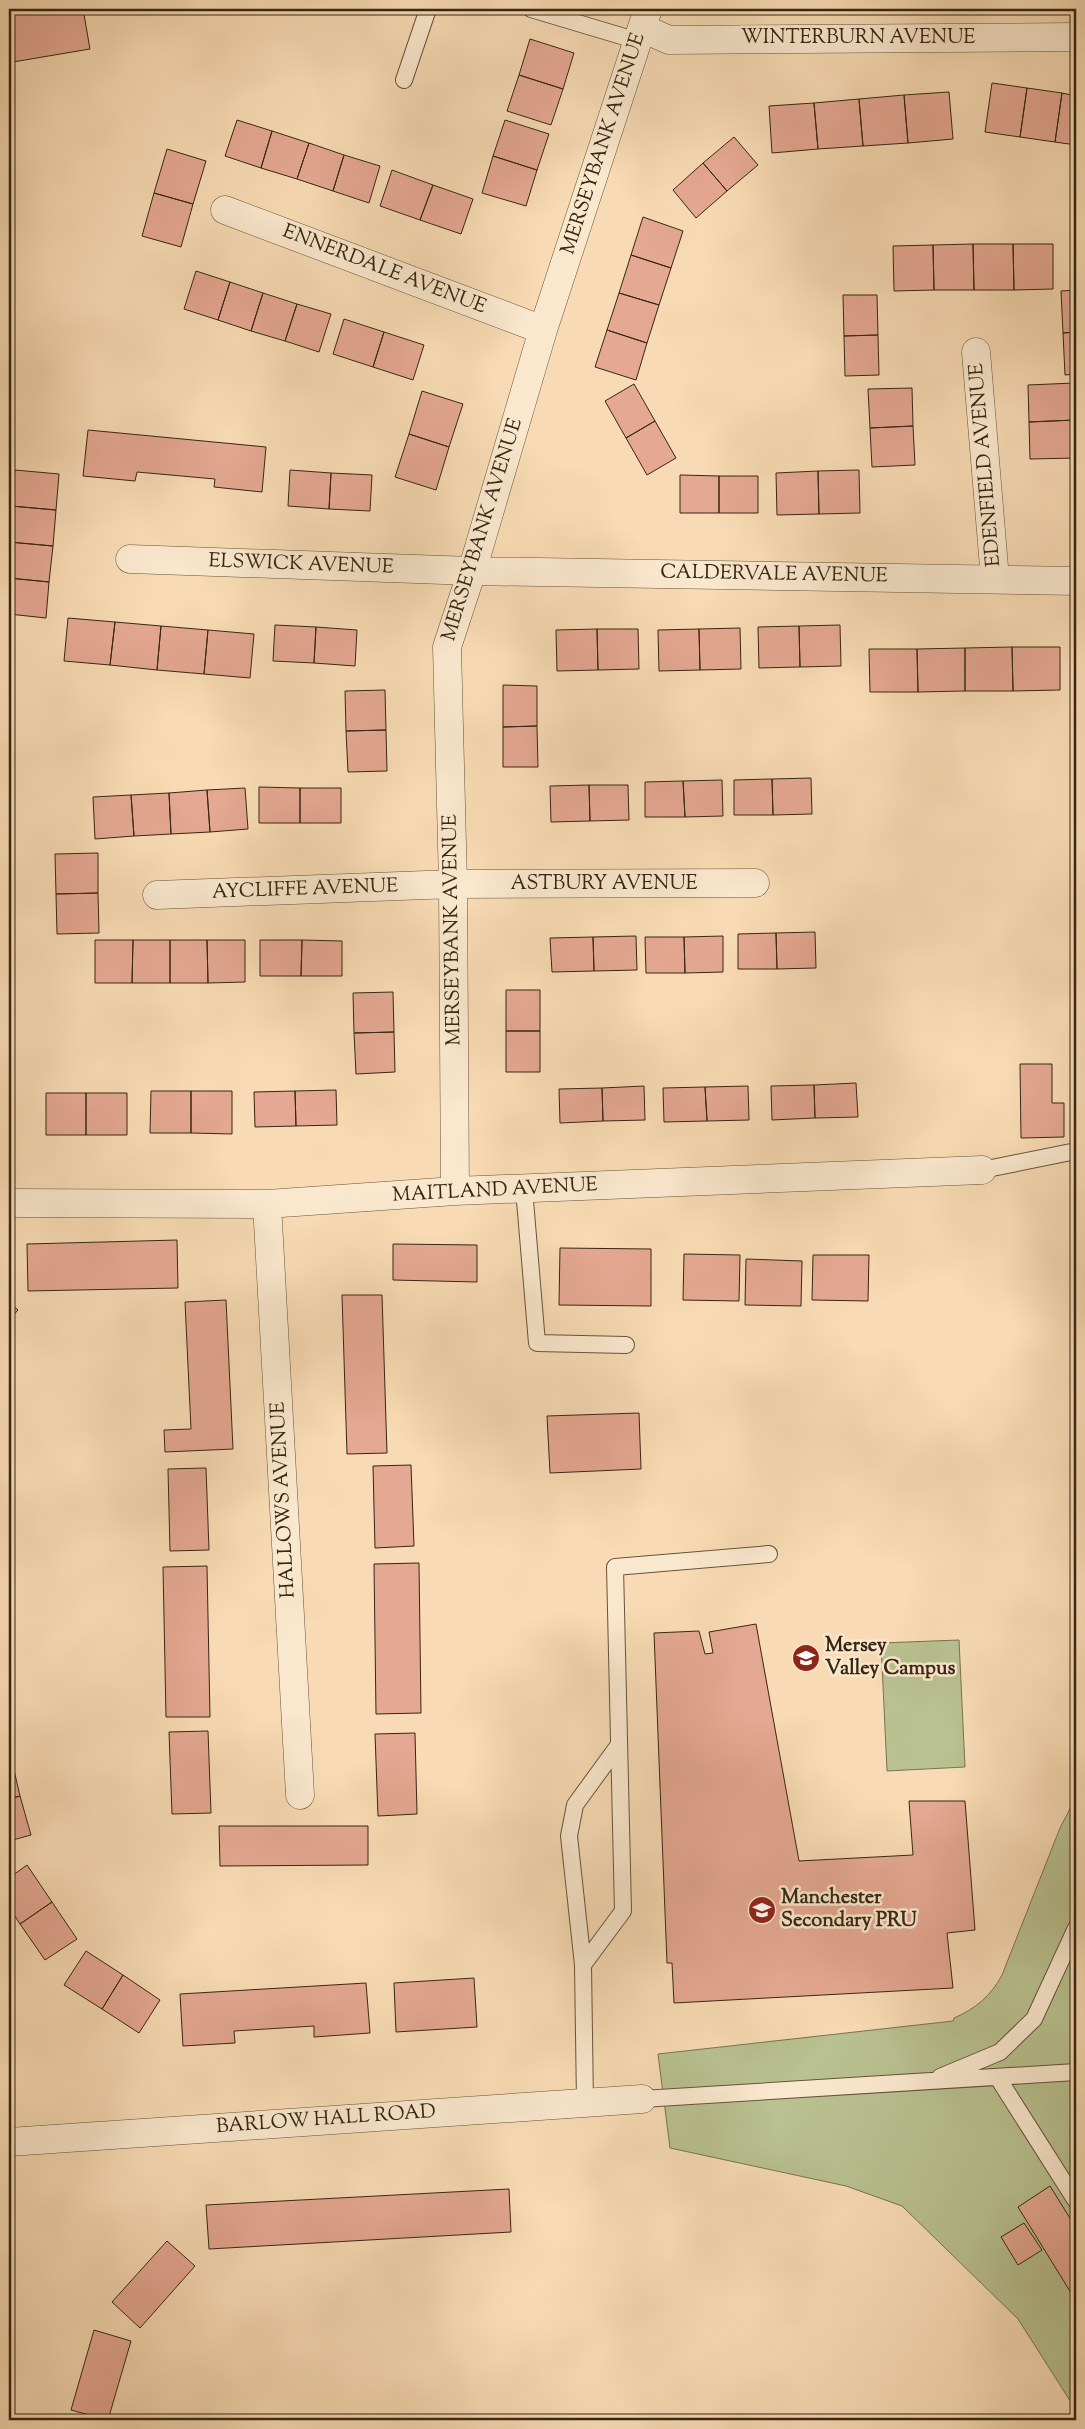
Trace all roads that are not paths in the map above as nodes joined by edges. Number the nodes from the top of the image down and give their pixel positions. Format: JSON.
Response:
{"nodes":[{"id":1,"x":428,"y":9,"type":"edge"},
{"id":2,"x":531,"y":9,"type":"edge"},
{"id":3,"x":643,"y":26,"type":"edge"},
{"id":4,"x":1076,"y":36,"type":"edge"},
{"id":5,"x":404,"y":80,"type":"dead end"},
{"id":6,"x":225,"y":210,"type":"dead end"},
{"id":7,"x":542,"y":330,"type":"junction"},
{"id":8,"x":976,"y":352,"type":"dead end"},
{"id":9,"x":130,"y":558,"type":"dead end"},
{"id":10,"x":472,"y":571,"type":"junction"},
{"id":11,"x":995,"y":579,"type":"junction"},
{"id":12,"x":1076,"y":581,"type":"edge"},
{"id":13,"x":755,"y":883,"type":"dead end"},
{"id":14,"x":453,"y":884,"type":"junction"},
{"id":15,"x":157,"y":895,"type":"dead end"},
{"id":16,"x":1076,"y":1151,"type":"edge"},
{"id":17,"x":982,"y":1170,"type":"joint"},
{"id":18,"x":524,"y":1189,"type":"junction"},
{"id":19,"x":455,"y":1192,"type":"junction"},
{"id":20,"x":9,"y":1203,"type":"edge"},
{"id":21,"x":267,"y":1204,"type":"junction"},
{"id":22,"x":626,"y":1345,"type":"dead end"},
{"id":23,"x":769,"y":1554,"type":"dead end"},
{"id":24,"x":618,"y":1746,"type":"junction"},
{"id":25,"x":300,"y":1796,"type":"dead end"},
{"id":26,"x":1076,"y":1928,"type":"edge"},
{"id":27,"x":583,"y":1965,"type":"junction"},
{"id":28,"x":1076,"y":2072,"type":"edge"},
{"id":29,"x":998,"y":2078,"type":"junction"},
{"id":30,"x":929,"y":2082,"type":"junction"},
{"id":31,"x":642,"y":2099,"type":"joint"},
{"id":32,"x":585,"y":2103,"type":"junction"},
{"id":33,"x":9,"y":2142,"type":"edge"},
{"id":34,"x":1076,"y":2201,"type":"edge"}],
"edges":[{"from":1,"to":5,"type":"lane"},
{"from":2,"to":3,"type":"lane"},
{"from":3,"to":4,"type":"street","name":"WINTERBURN AVENUE"},
{"from":3,"to":7,"type":"street","name":"MERSEYBANK AVENUE"},
{"from":6,"to":7,"type":"street","name":"ENNERDALE AVENUE"},
{"from":7,"to":10,"type":"street","name":"MERSEYBANK AVENUE"},
{"from":8,"to":11,"type":"street","name":"EDENFIELD AVENUE"},
{"from":9,"to":10,"type":"street","name":"ELSWICK AVENUE"},
{"from":10,"to":11,"type":"street","name":"CALDERVALE AVENUE"},
{"from":10,"to":14,"type":"street","name":"MERSEYBANK AVENUE"},
{"from":11,"to":12,"type":"street","name":"CALDERVALE AVENUE"},
{"from":13,"to":14,"type":"street","name":"ASTBURY AVENUE"},
{"from":14,"to":15,"type":"street","name":"AYCLIFFE AVENUE"},
{"from":14,"to":19,"type":"street","name":"MERSEYBANK AVENUE"},
{"from":16,"to":17,"type":"lane"},
{"from":17,"to":18,"type":"street","name":"MAITLAND AVENUE"},
{"from":18,"to":19,"type":"street","name":"MAITLAND AVENUE"},
{"from":18,"to":22,"type":"lane"},
{"from":19,"to":21,"type":"street","name":"MAITLAND AVENUE"},
{"from":20,"to":21,"type":"street","name":"MAITLAND AVENUE"},
{"from":21,"to":25,"type":"street","name":"HALLOWS AVENUE"},
{"from":23,"to":24,"type":"lane"},
{"from":24,"to":27,"type":"lane"},
{"from":24,"to":27,"type":"lane"},
{"from":26,"to":30,"type":"lane"},
{"from":27,"to":32,"type":"lane"},
{"from":28,"to":29,"type":"lane"},
{"from":29,"to":30,"type":"lane"},
{"from":29,"to":34,"type":"lane"},
{"from":30,"to":31,"type":"lane"},
{"from":31,"to":32,"type":"street","name":"BARLOW HALL ROAD"},
{"from":32,"to":33,"type":"street","name":"BARLOW HALL ROAD"}]}
